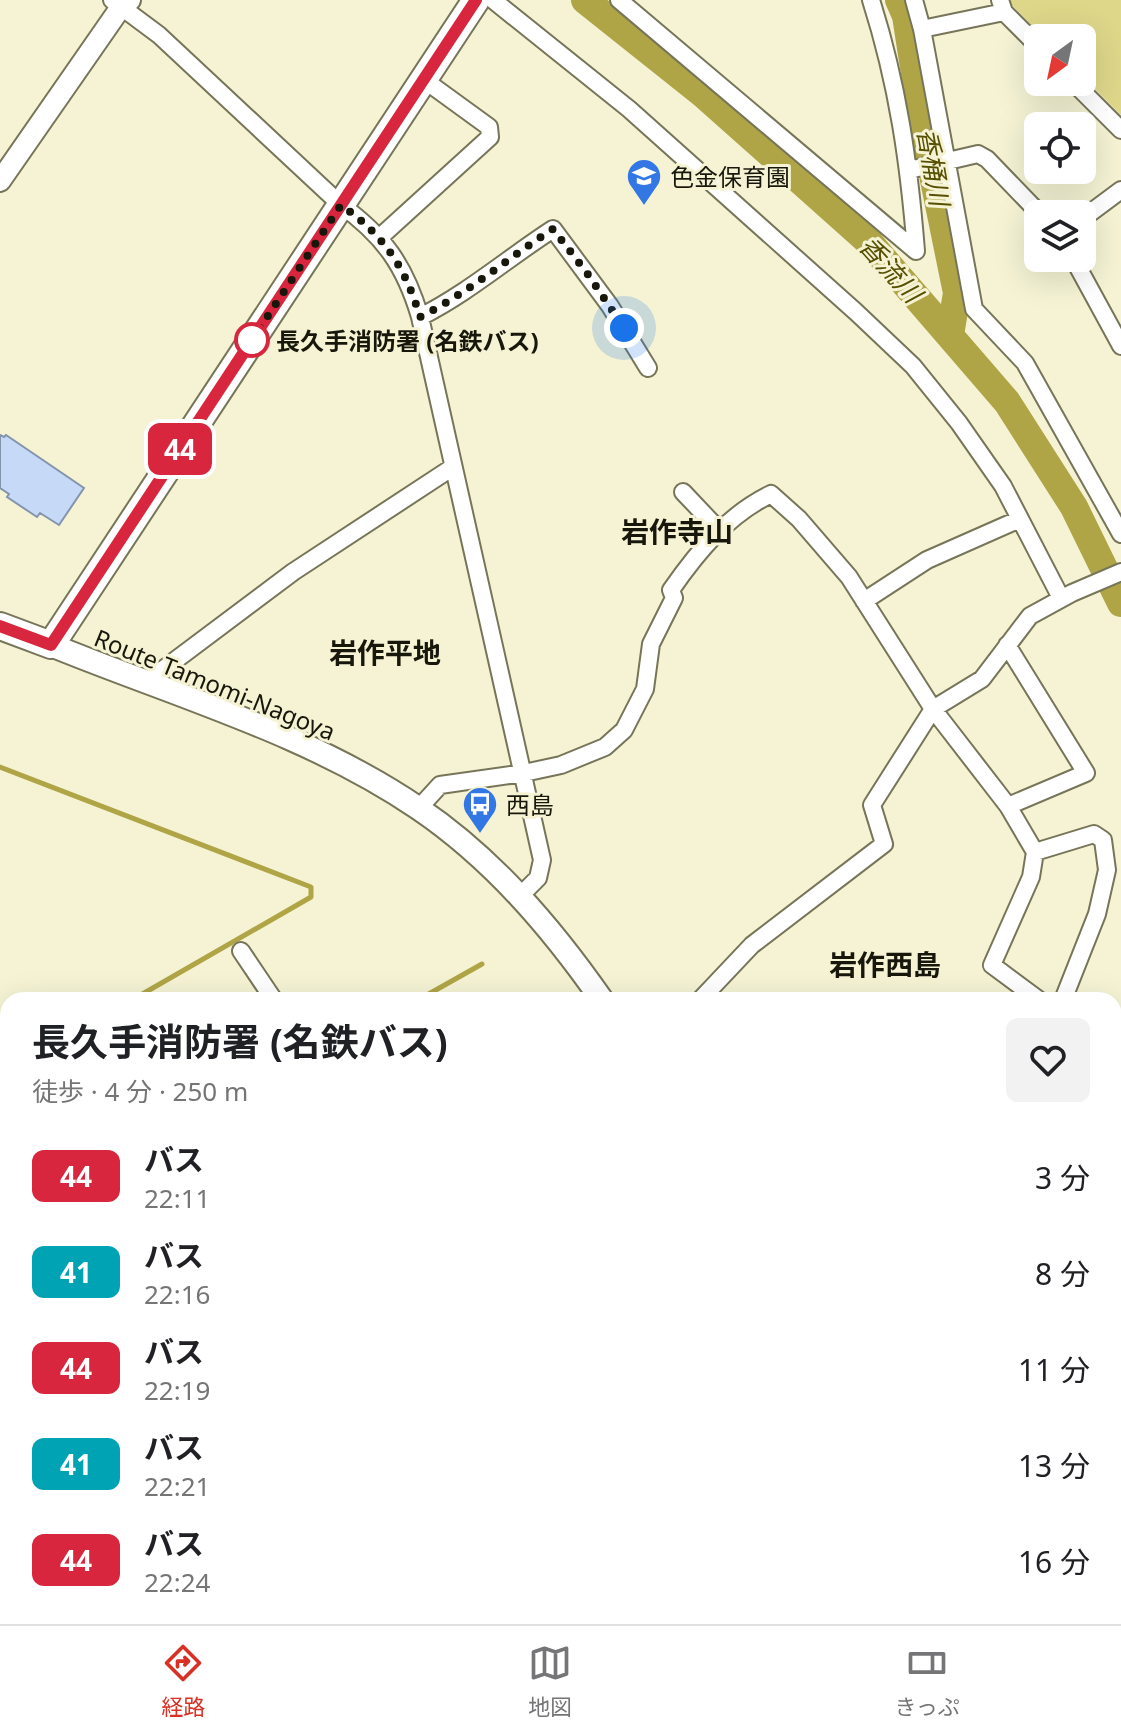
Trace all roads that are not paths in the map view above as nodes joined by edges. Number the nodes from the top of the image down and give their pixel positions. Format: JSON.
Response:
{"nodes":[{"id":1,"x":476,"y":0,"type":"edge"},
{"id":2,"x":493,"y":0,"type":"edge"},
{"id":3,"x":619,"y":0,"type":"edge"},
{"id":4,"x":871,"y":0,"type":"edge"},
{"id":5,"x":914,"y":0,"type":"edge"},
{"id":6,"x":121,"y":2,"type":"edge"},
{"id":7,"x":1002,"y":6,"type":"edge"},
{"id":8,"x":922,"y":29,"type":"junction"},
{"id":9,"x":1024,"y":30,"type":"edge"},
{"id":10,"x":423,"y":79,"type":"junction"},
{"id":11,"x":1087,"y":96,"type":"edge"},
{"id":12,"x":1121,"y":130,"type":"edge"},
{"id":13,"x":944,"y":162,"type":"junction"},
{"id":14,"x":912,"y":169,"type":"junction"},
{"id":15,"x":0,"y":181,"type":"edge"},
{"id":16,"x":1121,"y":190,"type":"edge"},
{"id":17,"x":1027,"y":200,"type":"edge"},
{"id":18,"x":341,"y":205,"type":"junction"},
{"id":19,"x":1096,"y":209,"type":"edge"},
{"id":20,"x":379,"y":238,"type":"junction"},
{"id":21,"x":1081,"y":272,"type":"edge"},
{"id":22,"x":420,"y":317,"type":"junction"},
{"id":23,"x":1121,"y":346,"type":"edge"},
{"id":24,"x":648,"y":368,"type":"dead end"},
{"id":25,"x":453,"y":467,"type":"junction"},
{"id":26,"x":683,"y":492,"type":"dead end"},
{"id":27,"x":1020,"y":519,"type":"junction"},
{"id":28,"x":719,"y":530,"type":"junction"},
{"id":29,"x":1121,"y":534,"type":"edge"},
{"id":30,"x":1121,"y":572,"type":"edge"},
{"id":31,"x":1066,"y":596,"type":"junction"},
{"id":32,"x":864,"y":601,"type":"junction"},
{"id":33,"x":0,"y":626,"type":"edge"},
{"id":34,"x":51,"y":645,"type":"junction"},
{"id":35,"x":1007,"y":645,"type":"junction"},
{"id":36,"x":145,"y":683,"type":"junction"},
{"id":37,"x":933,"y":709,"type":"junction"},
{"id":38,"x":524,"y":773,"type":"junction"},
{"id":39,"x":1008,"y":806,"type":"junction"},
{"id":40,"x":419,"y":808,"type":"junction"},
{"id":41,"x":1035,"y":852,"type":"junction"},
{"id":42,"x":521,"y":895,"type":"junction"},
{"id":43,"x":241,"y":951,"type":"dead end"},
{"id":44,"x":269,"y":992,"type":"edge"},
{"id":45,"x":596,"y":992,"type":"edge"},
{"id":46,"x":708,"y":992,"type":"edge"},
{"id":47,"x":1028,"y":992,"type":"edge"},
{"id":48,"x":1066,"y":992,"type":"edge"}],
"edges":[{"from":1,"to":10,"type":"main road"},
{"from":2,"to":27,"type":"street"},
{"from":3,"to":14,"type":"street"},
{"from":4,"to":14,"type":"street"},
{"from":5,"to":8,"type":"street"},
{"from":6,"to":15,"type":"street"},
{"from":6,"to":18,"type":"street"},
{"from":7,"to":8,"type":"street"},
{"from":7,"to":9,"type":"street"},
{"from":8,"to":13,"type":"street"},
{"from":10,"to":18,"type":"main road"},
{"from":10,"to":20,"type":"street"},
{"from":11,"to":12,"type":"street"},
{"from":13,"to":14,"type":"street"},
{"from":13,"to":17,"type":"street"},
{"from":13,"to":29,"type":"street"},
{"from":16,"to":19,"type":"street"},
{"from":18,"to":20,"type":"street"},
{"from":18,"to":34,"type":"main road"},
{"from":20,"to":22,"type":"street"},
{"from":21,"to":23,"type":"street"},
{"from":22,"to":24,"type":"street"},
{"from":22,"to":25,"type":"street"},
{"from":25,"to":36,"type":"street"},
{"from":25,"to":38,"type":"street"},
{"from":26,"to":28,"type":"street"},
{"from":27,"to":31,"type":"street"},
{"from":27,"to":32,"type":"street"},
{"from":28,"to":32,"type":"street"},
{"from":28,"to":38,"type":"street"},
{"from":30,"to":31,"type":"street"},
{"from":31,"to":35,"type":"street"},
{"from":32,"to":37,"type":"street"},
{"from":33,"to":34,"type":"main road"},
{"from":34,"to":36,"type":"main road","name":"Route Tamomi-Nagoya"},
{"from":35,"to":37,"type":"street"},
{"from":35,"to":39,"type":"street"},
{"from":36,"to":40,"type":"main road","name":"Route Tamomi-Nagoya"},
{"from":37,"to":39,"type":"street"},
{"from":37,"to":46,"type":"street"},
{"from":38,"to":40,"type":"street"},
{"from":38,"to":42,"type":"street"},
{"from":39,"to":41,"type":"street"},
{"from":40,"to":42,"type":"main road","name":"Route Tamomi-Nagoya"},
{"from":41,"to":47,"type":"street"},
{"from":41,"to":48,"type":"street"},
{"from":42,"to":45,"type":"main road","name":"Route Tamomi-Nagoya"},
{"from":43,"to":44,"type":"street"}]}
